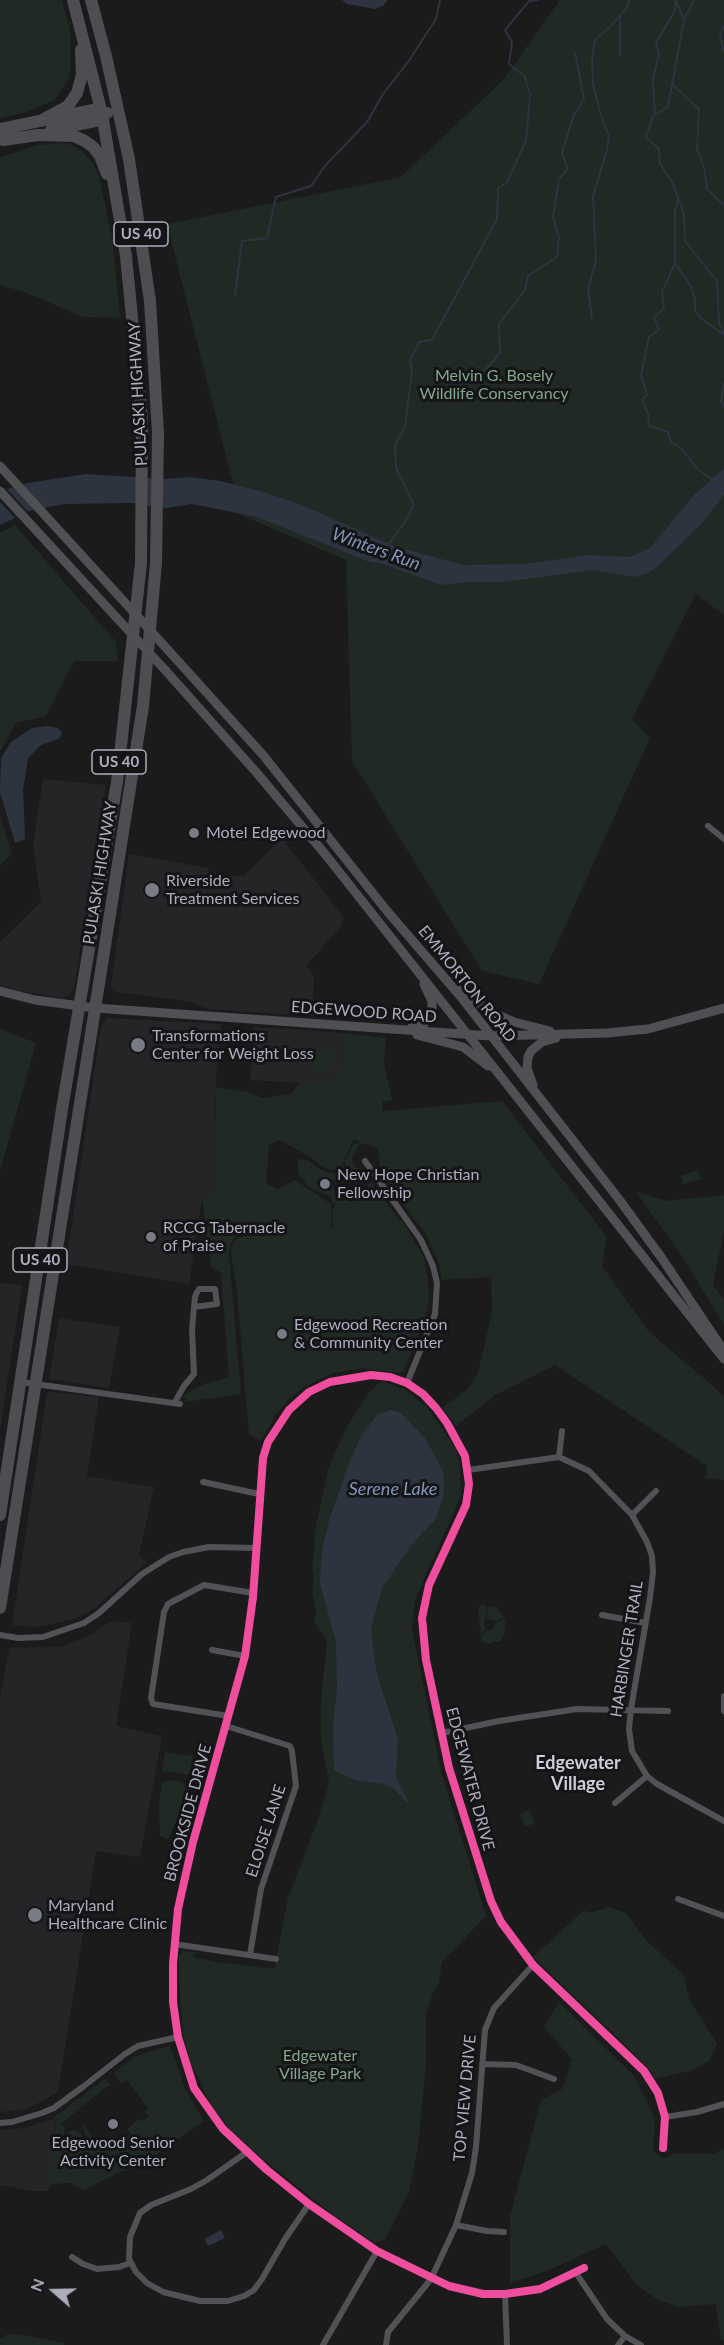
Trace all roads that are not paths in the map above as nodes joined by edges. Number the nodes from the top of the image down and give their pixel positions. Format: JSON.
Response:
{"nodes":[{"id":1,"x":73,"y":0,"type":"edge"},
{"id":2,"x":91,"y":0,"type":"edge"},
{"id":3,"x":81,"y":31,"type":"junction"},
{"id":4,"x":118,"y":110,"type":"junction"},
{"id":5,"x":100,"y":115,"type":"junction"},
{"id":6,"x":44,"y":119,"type":"junction"},
{"id":7,"x":1,"y":136,"type":"edge"},
{"id":8,"x":122,"y":225,"type":"junction"},
{"id":9,"x":0,"y":466,"type":"edge"},
{"id":10,"x":0,"y":491,"type":"edge"},
{"id":11,"x":708,"y":826,"type":"dead end"},
{"id":12,"x":724,"y":839,"type":"edge"},
{"id":13,"x":438,"y":969,"type":"junction"},
{"id":14,"x":421,"y":973,"type":"junction"},
{"id":15,"x":0,"y":991,"type":"edge"},
{"id":16,"x":79,"y":1006,"type":"junction"},
{"id":17,"x":95,"y":1008,"type":"junction"},
{"id":18,"x":724,"y":1008,"type":"edge"},
{"id":19,"x":403,"y":1030,"type":"junction"},
{"id":20,"x":469,"y":1035,"type":"junction"},
{"id":21,"x":567,"y":1035,"type":"junction"},
{"id":22,"x":491,"y":1036,"type":"junction"},
{"id":23,"x":507,"y":1083,"type":"junction"},
{"id":24,"x":537,"y":1096,"type":"junction"},
{"id":25,"x":365,"y":1161,"type":"dead end"},
{"id":26,"x":194,"y":1307,"type":"dead end"},
{"id":27,"x":724,"y":1351,"type":"edge"},
{"id":28,"x":724,"y":1359,"type":"edge"},
{"id":29,"x":21,"y":1382,"type":"junction"},
{"id":30,"x":407,"y":1383,"type":"junction"},
{"id":31,"x":36,"y":1384,"type":"junction"},
{"id":32,"x":562,"y":1431,"type":"dead end"},
{"id":33,"x":559,"y":1457,"type":"junction"},
{"id":34,"x":468,"y":1470,"type":"junction"},
{"id":35,"x":203,"y":1482,"type":"dead end"},
{"id":36,"x":656,"y":1491,"type":"dead end"},
{"id":37,"x":259,"y":1494,"type":"junction"},
{"id":38,"x":0,"y":1515,"type":"edge"},
{"id":39,"x":632,"y":1515,"type":"junction"},
{"id":40,"x":257,"y":1548,"type":"junction"},
{"id":41,"x":253,"y":1593,"type":"junction"},
{"id":42,"x":0,"y":1608,"type":"edge"},
{"id":43,"x":602,"y":1615,"type":"dead end"},
{"id":44,"x":645,"y":1623,"type":"junction"},
{"id":45,"x":0,"y":1635,"type":"edge"},
{"id":46,"x":212,"y":1650,"type":"dead end"},
{"id":47,"x":245,"y":1656,"type":"junction"},
{"id":48,"x":724,"y":1696,"type":"edge"},
{"id":49,"x":631,"y":1709,"type":"junction"},
{"id":50,"x":668,"y":1711,"type":"dead end"},
{"id":51,"x":724,"y":1711,"type":"edge"},
{"id":52,"x":229,"y":1716,"type":"junction"},
{"id":53,"x":226,"y":1726,"type":"junction"},
{"id":54,"x":442,"y":1733,"type":"junction"},
{"id":55,"x":647,"y":1776,"type":"junction"},
{"id":56,"x":615,"y":1803,"type":"dead end"},
{"id":57,"x":724,"y":1821,"type":"edge"},
{"id":58,"x":678,"y":1899,"type":"dead end"},
{"id":59,"x":724,"y":1916,"type":"edge"},
{"id":60,"x":174,"y":1944,"type":"junction"},
{"id":61,"x":250,"y":1955,"type":"junction"},
{"id":62,"x":276,"y":1959,"type":"dead end"},
{"id":63,"x":533,"y":1965,"type":"junction"},
{"id":64,"x":178,"y":2037,"type":"junction"},
{"id":65,"x":483,"y":2064,"type":"junction"},
{"id":66,"x":554,"y":2079,"type":"dead end"},
{"id":67,"x":724,"y":2104,"type":"edge"},
{"id":68,"x":665,"y":2117,"type":"junction"},
{"id":69,"x":0,"y":2123,"type":"edge"},
{"id":70,"x":663,"y":2148,"type":"dead end"},
{"id":71,"x":247,"y":2152,"type":"junction"},
{"id":72,"x":309,"y":2204,"type":"junction"},
{"id":73,"x":456,"y":2225,"type":"junction"},
{"id":74,"x":504,"y":2232,"type":"dead end"},
{"id":75,"x":377,"y":2251,"type":"junction"},
{"id":76,"x":72,"y":2257,"type":"dead end"},
{"id":77,"x":130,"y":2263,"type":"junction"},
{"id":78,"x":584,"y":2268,"type":"dead end"},
{"id":79,"x":576,"y":2273,"type":"junction"},
{"id":80,"x":431,"y":2279,"type":"junction"},
{"id":81,"x":504,"y":2294,"type":"junction"},
{"id":82,"x":625,"y":2336,"type":"junction"},
{"id":83,"x":322,"y":2345,"type":"edge"},
{"id":84,"x":386,"y":2345,"type":"edge"},
{"id":85,"x":507,"y":2345,"type":"edge"},
{"id":86,"x":618,"y":2345,"type":"edge"},
{"id":87,"x":640,"y":2345,"type":"edge"}],
"edges":[{"from":1,"to":3,"type":"highway","name":"PULASKI HIGHWAY","number":"US 40"},
{"from":2,"to":4,"type":"highway","name":"PULASKI HIGHWAY","number":"US 40"},
{"from":3,"to":5,"type":"highway","name":"PULASKI HIGHWAY","number":"US 40"},
{"from":3,"to":6,"type":"highway"},
{"from":4,"to":5,"type":"highway"},
{"from":4,"to":17,"type":"highway","name":"PULASKI HIGHWAY","number":"US 40"},
{"from":5,"to":6,"type":"highway"},
{"from":5,"to":7,"type":"highway"},
{"from":5,"to":8,"type":"highway","name":"PULASKI HIGHWAY","number":"US 40"},
{"from":6,"to":7,"type":"highway"},
{"from":7,"to":8,"type":"highway"},
{"from":8,"to":16,"type":"highway","name":"PULASKI HIGHWAY","number":"US 40"},
{"from":9,"to":13,"type":"main road","name":"EMMORTON ROAD","bridge":true},
{"from":10,"to":14,"type":"main road","name":"EMMORTON ROAD","bridge":true},
{"from":11,"to":12,"type":"street"},
{"from":13,"to":21,"type":"main road"},
{"from":13,"to":22,"type":"main road","name":"EMMORTON ROAD"},
{"from":14,"to":19,"type":"main road"},
{"from":14,"to":20,"type":"main road","name":"EMMORTON ROAD"},
{"from":15,"to":16,"type":"main road","name":"EDGEWOOD ROAD"},
{"from":16,"to":17,"type":"main road","name":"EDGEWOOD ROAD"},
{"from":16,"to":29,"type":"highway","name":"PULASKI HIGHWAY","number":"US 40"},
{"from":17,"to":19,"type":"main road","name":"EDGEWOOD ROAD"},
{"from":17,"to":31,"type":"highway","name":"PULASKI HIGHWAY","number":"US 40"},
{"from":18,"to":21,"type":"main road","name":"EDGEWOOD ROAD"},
{"from":19,"to":20,"type":"main road","name":"EDGEWOOD ROAD"},
{"from":19,"to":23,"type":"main road"},
{"from":20,"to":22,"type":"main road","name":"EDGEWOOD ROAD"},
{"from":20,"to":23,"type":"main road","name":"EMMORTON ROAD"},
{"from":21,"to":22,"type":"main road","name":"EDGEWOOD ROAD"},
{"from":21,"to":24,"type":"main road"},
{"from":22,"to":24,"type":"main road","name":"EMMORTON ROAD"},
{"from":23,"to":28,"type":"main road","name":"EMMORTON ROAD"},
{"from":24,"to":27,"type":"main road","name":"EMMORTON ROAD"},
{"from":25,"to":30,"type":"street"},
{"from":26,"to":31,"type":"street"},
{"from":29,"to":31,"type":"street"},
{"from":29,"to":38,"type":"highway","name":"PULASKI HIGHWAY","number":"US 40"},
{"from":30,"to":34,"type":"street","name":"EDGEWATER DRIVE"},
{"from":30,"to":37,"type":"street","name":"BROOKSIDE DRIVE"},
{"from":31,"to":42,"type":"highway","name":"PULASKI HIGHWAY","number":"US 40"},
{"from":32,"to":33,"type":"street"},
{"from":33,"to":34,"type":"street"},
{"from":33,"to":39,"type":"street","name":"HARBINGER TRAIL"},
{"from":34,"to":54,"type":"street","name":"EDGEWATER DRIVE"},
{"from":35,"to":37,"type":"street"},
{"from":36,"to":39,"type":"street"},
{"from":37,"to":40,"type":"street","name":"BROOKSIDE DRIVE"},
{"from":39,"to":44,"type":"street","name":"HARBINGER TRAIL"},
{"from":40,"to":41,"type":"street","name":"BROOKSIDE DRIVE"},
{"from":40,"to":45,"type":"street"},
{"from":41,"to":47,"type":"street","name":"BROOKSIDE DRIVE"},
{"from":41,"to":52,"type":"street"},
{"from":43,"to":44,"type":"street"},
{"from":44,"to":49,"type":"street","name":"HARBINGER TRAIL"},
{"from":46,"to":47,"type":"street"},
{"from":47,"to":52,"type":"street","name":"BROOKSIDE DRIVE"},
{"from":48,"to":51,"type":"street"},
{"from":49,"to":50,"type":"street"},
{"from":49,"to":54,"type":"street"},
{"from":49,"to":55,"type":"street","name":"HARBINGER TRAIL"},
{"from":52,"to":53,"type":"street","name":"BROOKSIDE DRIVE"},
{"from":53,"to":60,"type":"street","name":"BROOKSIDE DRIVE"},
{"from":53,"to":61,"type":"street","name":"ELOISE LANE"},
{"from":54,"to":63,"type":"street","name":"EDGEWATER DRIVE"},
{"from":55,"to":56,"type":"street"},
{"from":55,"to":57,"type":"street","name":"HARBINGER TRAIL"},
{"from":58,"to":59,"type":"street"},
{"from":60,"to":61,"type":"street"},
{"from":60,"to":64,"type":"street","name":"BROOKSIDE DRIVE"},
{"from":61,"to":62,"type":"street"},
{"from":63,"to":65,"type":"street","name":"TOP VIEW DRIVE"},
{"from":63,"to":68,"type":"street","name":"EDGEWATER DRIVE"},
{"from":64,"to":69,"type":"street"},
{"from":64,"to":71,"type":"street","name":"BROOKSIDE DRIVE"},
{"from":65,"to":66,"type":"street"},
{"from":65,"to":73,"type":"street","name":"TOP VIEW DRIVE"},
{"from":67,"to":68,"type":"street"},
{"from":68,"to":70,"type":"street","name":"EDGEWATER DRIVE"},
{"from":71,"to":72,"type":"street","name":"BROOKSIDE DRIVE"},
{"from":71,"to":77,"type":"street"},
{"from":72,"to":75,"type":"street","name":"BROOKSIDE DRIVE"},
{"from":72,"to":77,"type":"street"},
{"from":73,"to":74,"type":"street"},
{"from":73,"to":80,"type":"street","name":"TOP VIEW DRIVE"},
{"from":75,"to":80,"type":"street","name":"BROOKSIDE DRIVE"},
{"from":75,"to":83,"type":"street"},
{"from":76,"to":77,"type":"street"},
{"from":78,"to":79,"type":"street"},
{"from":79,"to":81,"type":"street"},
{"from":79,"to":82,"type":"street"},
{"from":80,"to":81,"type":"street"},
{"from":80,"to":84,"type":"street","name":"TOP VIEW DRIVE"},
{"from":81,"to":85,"type":"street"},
{"from":82,"to":86,"type":"street"},
{"from":82,"to":87,"type":"street"}]}
